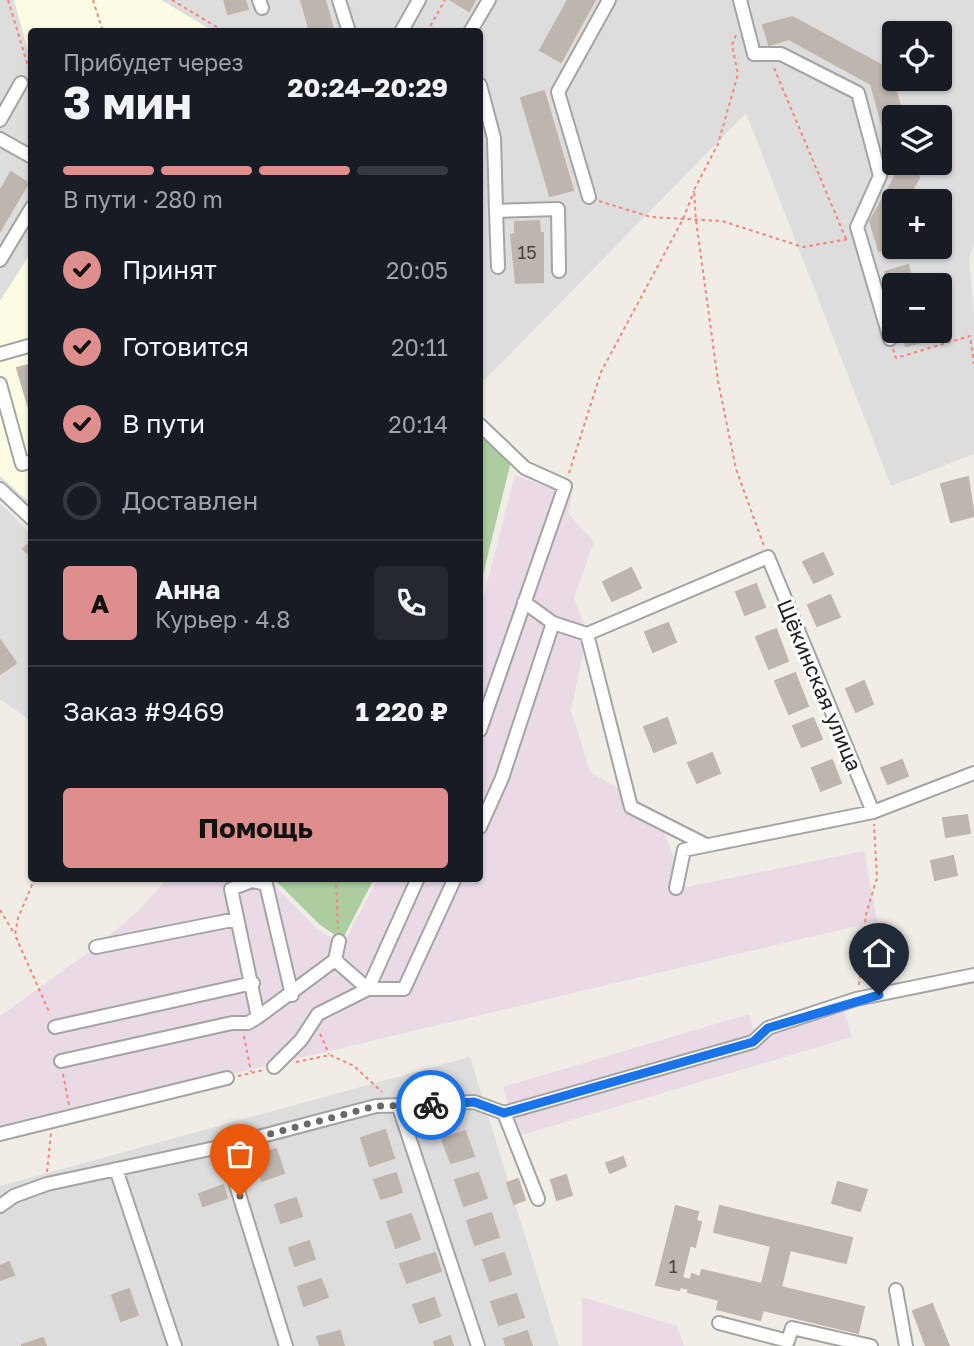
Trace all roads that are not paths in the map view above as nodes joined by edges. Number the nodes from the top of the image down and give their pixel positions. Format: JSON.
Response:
{"nodes":[{"id":1,"x":338,"y":0,"type":"edge"},
{"id":2,"x":419,"y":0,"type":"edge"},
{"id":3,"x":489,"y":0,"type":"edge"},
{"id":4,"x":609,"y":0,"type":"edge"},
{"id":5,"x":740,"y":0,"type":"edge"},
{"id":6,"x":348,"y":28,"type":"edge"},
{"id":7,"x":403,"y":28,"type":"edge"},
{"id":8,"x":472,"y":28,"type":"edge"},
{"id":9,"x":26,"y":80,"type":"edge"},
{"id":10,"x":483,"y":96,"type":"edge"},
{"id":11,"x":0,"y":120,"type":"edge"},
{"id":12,"x":0,"y":139,"type":"edge"},
{"id":13,"x":28,"y":155,"type":"edge"},
{"id":14,"x":589,"y":197,"type":"road end"},
{"id":15,"x":496,"y":211,"type":"junction"},
{"id":16,"x":28,"y":214,"type":"edge"},
{"id":17,"x":0,"y":260,"type":"edge"},
{"id":18,"x":498,"y":267,"type":"dead end"},
{"id":19,"x":559,"y":271,"type":"dead end"},
{"id":20,"x":882,"y":312,"type":"edge"},
{"id":21,"x":28,"y":346,"type":"edge"},
{"id":22,"x":0,"y":354,"type":"edge"},
{"id":23,"x":0,"y":384,"type":"edge"},
{"id":24,"x":483,"y":428,"type":"edge"},
{"id":25,"x":28,"y":462,"type":"edge"},
{"id":26,"x":0,"y":489,"type":"edge"},
{"id":27,"x":28,"y":515,"type":"edge"},
{"id":28,"x":524,"y":602,"type":"junction"},
{"id":29,"x":553,"y":623,"type":"junction"},
{"id":30,"x":587,"y":634,"type":"junction"},
{"id":31,"x":483,"y":721,"type":"edge"},
{"id":32,"x":974,"y":773,"type":"edge"},
{"id":33,"x":873,"y":812,"type":"junction"},
{"id":34,"x":483,"y":820,"type":"edge"},
{"id":35,"x":706,"y":845,"type":"junction"},
{"id":36,"x":250,"y":882,"type":"edge"},
{"id":37,"x":257,"y":882,"type":"edge"},
{"id":38,"x":416,"y":882,"type":"edge"},
{"id":39,"x":453,"y":882,"type":"edge"},
{"id":40,"x":676,"y":888,"type":"dead end"},
{"id":41,"x":237,"y":919,"type":"junction"},
{"id":42,"x":339,"y":940,"type":"road end"},
{"id":43,"x":96,"y":947,"type":"dead end"},
{"id":44,"x":335,"y":960,"type":"junction"},
{"id":45,"x":974,"y":975,"type":"edge"},
{"id":46,"x":253,"y":983,"type":"junction"},
{"id":47,"x":368,"y":989,"type":"junction"},
{"id":48,"x":292,"y":995,"type":"junction"},
{"id":49,"x":253,"y":1020,"type":"junction"},
{"id":50,"x":55,"y":1027,"type":"dead end"},
{"id":51,"x":61,"y":1061,"type":"dead end"},
{"id":52,"x":274,"y":1068,"type":"road end"},
{"id":53,"x":227,"y":1078,"type":"road end"},
{"id":54,"x":399,"y":1107,"type":"junction"},
{"id":55,"x":504,"y":1113,"type":"junction"},
{"id":56,"x":0,"y":1134,"type":"edge"},
{"id":57,"x":224,"y":1146,"type":"junction"},
{"id":58,"x":116,"y":1169,"type":"junction"},
{"id":59,"x":538,"y":1199,"type":"dead end"},
{"id":60,"x":0,"y":1206,"type":"edge"},
{"id":61,"x":896,"y":1290,"type":"dead end"},
{"id":62,"x":719,"y":1323,"type":"dead end"},
{"id":63,"x":175,"y":1346,"type":"edge"},
{"id":64,"x":286,"y":1346,"type":"edge"},
{"id":65,"x":478,"y":1346,"type":"edge"},
{"id":66,"x":871,"y":1346,"type":"edge"},
{"id":67,"x":906,"y":1346,"type":"edge"}],
"edges":[{"from":1,"to":6,"type":"street"},
{"from":2,"to":7,"type":"street"},
{"from":3,"to":8,"type":"street"},
{"from":4,"to":14,"type":"street"},
{"from":5,"to":20,"type":"street"},
{"from":9,"to":11,"type":"street"},
{"from":10,"to":15,"type":"street"},
{"from":12,"to":13,"type":"street"},
{"from":15,"to":18,"type":"street"},
{"from":15,"to":19,"type":"street"},
{"from":16,"to":17,"type":"street"},
{"from":21,"to":22,"type":"street"},
{"from":23,"to":25,"type":"street"},
{"from":24,"to":28,"type":"street"},
{"from":26,"to":27,"type":"street"},
{"from":28,"to":29,"type":"street"},
{"from":28,"to":31,"type":"street"},
{"from":29,"to":30,"type":"street"},
{"from":29,"to":34,"type":"street"},
{"from":30,"to":33,"type":"street","name":"Щёкинская улица"},
{"from":30,"to":35,"type":"street"},
{"from":32,"to":33,"type":"street"},
{"from":33,"to":35,"type":"street"},
{"from":35,"to":40,"type":"street"},
{"from":36,"to":41,"type":"street"},
{"from":37,"to":48,"type":"street"},
{"from":38,"to":47,"type":"street"},
{"from":39,"to":47,"type":"street"},
{"from":41,"to":43,"type":"street"},
{"from":41,"to":46,"type":"street"},
{"from":42,"to":44,"type":"street"},
{"from":44,"to":47,"type":"street"},
{"from":44,"to":48,"type":"street"},
{"from":45,"to":55,"type":"street"},
{"from":46,"to":49,"type":"street"},
{"from":46,"to":50,"type":"street"},
{"from":47,"to":52,"type":"street"},
{"from":48,"to":49,"type":"street"},
{"from":49,"to":51,"type":"street"},
{"from":53,"to":56,"type":"street"},
{"from":54,"to":55,"type":"street"},
{"from":54,"to":57,"type":"street"},
{"from":54,"to":65,"type":"street"},
{"from":55,"to":59,"type":"street"},
{"from":57,"to":58,"type":"street"},
{"from":57,"to":64,"type":"street"},
{"from":58,"to":60,"type":"street"},
{"from":58,"to":63,"type":"street"},
{"from":61,"to":67,"type":"street"},
{"from":62,"to":66,"type":"street"}]}
